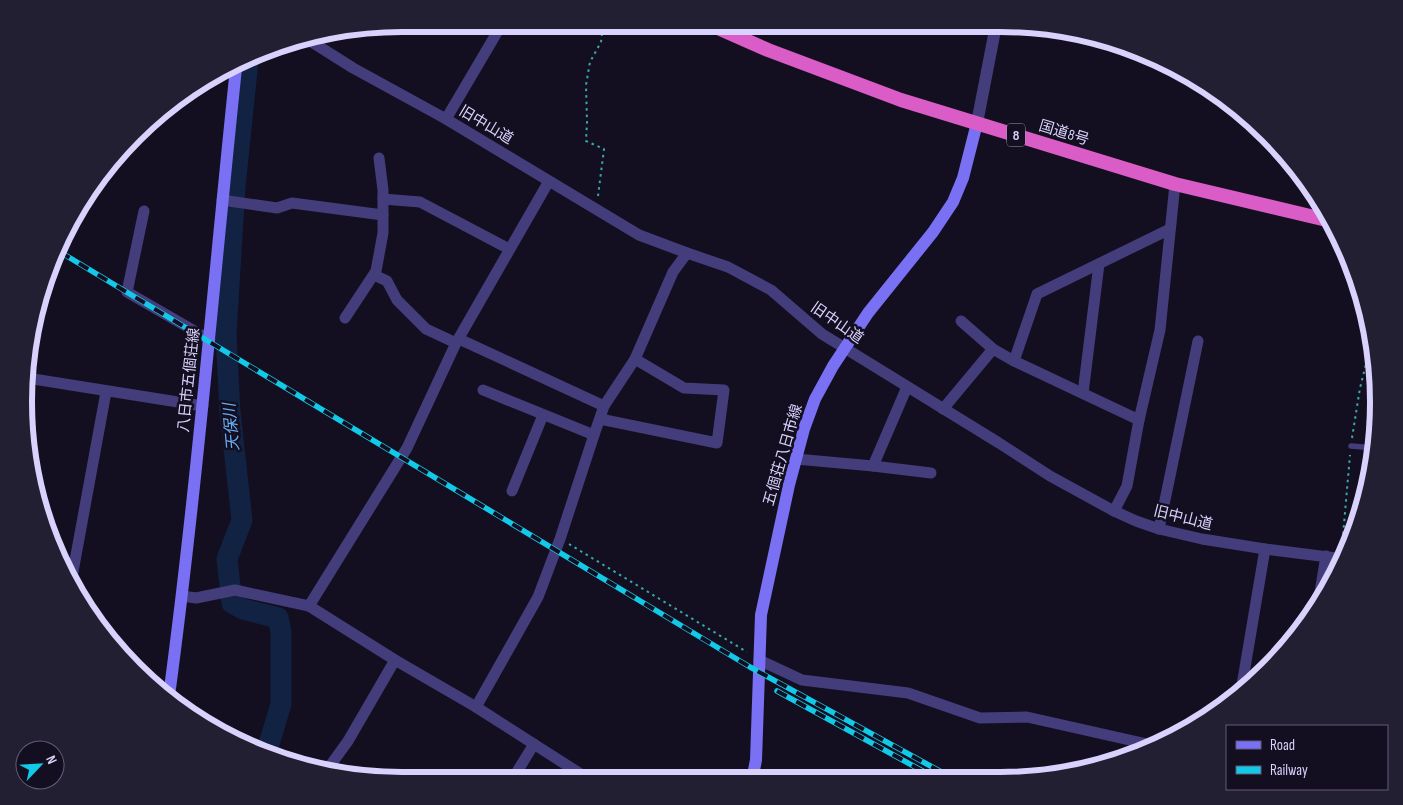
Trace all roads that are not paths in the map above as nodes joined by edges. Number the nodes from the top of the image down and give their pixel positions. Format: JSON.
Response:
{"nodes":[{"id":1,"x":497,"y":32,"type":"edge"},
{"id":2,"x":727,"y":32,"type":"edge"},
{"id":3,"x":994,"y":32,"type":"edge"},
{"id":4,"x":314,"y":43,"type":"edge"},
{"id":5,"x":235,"y":73,"type":"edge"},
{"id":6,"x":446,"y":119,"type":"junction"},
{"id":7,"x":977,"y":123,"type":"junction"},
{"id":8,"x":379,"y":158,"type":"dead end"},
{"id":9,"x":549,"y":181,"type":"junction"},
{"id":10,"x":1175,"y":184,"type":"junction"},
{"id":11,"x":383,"y":199,"type":"junction"},
{"id":12,"x":222,"y":200,"type":"junction"},
{"id":13,"x":144,"y":211,"type":"dead end"},
{"id":14,"x":383,"y":215,"type":"junction"},
{"id":15,"x":1321,"y":219,"type":"edge"},
{"id":16,"x":1170,"y":229,"type":"junction"},
{"id":17,"x":509,"y":249,"type":"junction"},
{"id":18,"x":686,"y":254,"type":"junction"},
{"id":19,"x":1099,"y":264,"type":"junction"},
{"id":20,"x":374,"y":275,"type":"junction"},
{"id":21,"x":345,"y":318,"type":"dead end"},
{"id":22,"x":961,"y":321,"type":"dead end"},
{"id":23,"x":210,"y":340,"type":"junction"},
{"id":24,"x":458,"y":341,"type":"junction"},
{"id":25,"x":1198,"y":341,"type":"dead end"},
{"id":26,"x":845,"y":347,"type":"junction"},
{"id":27,"x":993,"y":349,"type":"junction"},
{"id":28,"x":635,"y":359,"type":"junction"},
{"id":29,"x":1014,"y":361,"type":"junction"},
{"id":30,"x":33,"y":379,"type":"edge"},
{"id":31,"x":906,"y":387,"type":"junction"},
{"id":32,"x":483,"y":390,"type":"dead end"},
{"id":33,"x":106,"y":392,"type":"junction"},
{"id":34,"x":1084,"y":393,"type":"junction"},
{"id":35,"x":203,"y":406,"type":"junction"},
{"id":36,"x":604,"y":406,"type":"junction"},
{"id":37,"x":943,"y":409,"type":"junction"},
{"id":38,"x":543,"y":415,"type":"junction"},
{"id":39,"x":600,"y":419,"type":"junction"},
{"id":40,"x":1139,"y":420,"type":"junction"},
{"id":41,"x":594,"y":435,"type":"junction"},
{"id":42,"x":1351,"y":446,"type":"dead end"},
{"id":43,"x":1367,"y":447,"type":"edge"},
{"id":44,"x":796,"y":459,"type":"junction"},
{"id":45,"x":873,"y":466,"type":"junction"},
{"id":46,"x":931,"y":473,"type":"dead end"},
{"id":47,"x":512,"y":491,"type":"dead end"},
{"id":48,"x":1114,"y":511,"type":"junction"},
{"id":49,"x":1159,"y":529,"type":"junction"},
{"id":50,"x":1264,"y":549,"type":"junction"},
{"id":51,"x":1326,"y":556,"type":"junction"},
{"id":52,"x":1336,"y":558,"type":"edge"},
{"id":53,"x":73,"y":570,"type":"edge"},
{"id":54,"x":1321,"y":589,"type":"edge"},
{"id":55,"x":182,"y":596,"type":"junction"},
{"id":56,"x":309,"y":606,"type":"junction"},
{"id":57,"x":395,"y":660,"type":"junction"},
{"id":58,"x":759,"y":660,"type":"junction"},
{"id":59,"x":1243,"y":682,"type":"edge"},
{"id":60,"x":170,"y":690,"type":"edge"},
{"id":61,"x":476,"y":707,"type":"junction"},
{"id":62,"x":1144,"y":743,"type":"edge"},
{"id":63,"x":534,"y":744,"type":"junction"},
{"id":64,"x":331,"y":765,"type":"edge"},
{"id":65,"x":517,"y":772,"type":"edge"},
{"id":66,"x":578,"y":772,"type":"edge"},
{"id":67,"x":754,"y":772,"type":"edge"}],
"edges":[{"from":1,"to":6,"type":"street"},
{"from":2,"to":7,"type":"highway","name":"国道8号","number":"8"},
{"from":3,"to":7,"type":"street"},
{"from":4,"to":6,"type":"street","name":"旧中山道"},
{"from":5,"to":12,"type":"main road","name":"八日市五個荘線"},
{"from":6,"to":9,"type":"street","name":"旧中山道"},
{"from":7,"to":10,"type":"highway","name":"国道8号","number":"8"},
{"from":7,"to":26,"type":"main road","name":"五個荘八日市線"},
{"from":8,"to":11,"type":"street"},
{"from":9,"to":17,"type":"street"},
{"from":9,"to":18,"type":"street","name":"旧中山道"},
{"from":10,"to":15,"type":"highway","name":"国道8号","number":"8"},
{"from":10,"to":16,"type":"street"},
{"from":11,"to":14,"type":"street"},
{"from":11,"to":17,"type":"street"},
{"from":12,"to":14,"type":"street"},
{"from":12,"to":23,"type":"main road","name":"八日市五個荘線"},
{"from":13,"to":23,"type":"street"},
{"from":14,"to":20,"type":"street"},
{"from":16,"to":19,"type":"street"},
{"from":16,"to":40,"type":"street"},
{"from":17,"to":24,"type":"street"},
{"from":18,"to":26,"type":"street","name":"旧中山道"},
{"from":18,"to":28,"type":"street"},
{"from":19,"to":29,"type":"street"},
{"from":19,"to":34,"type":"street"},
{"from":20,"to":21,"type":"street"},
{"from":20,"to":24,"type":"street"},
{"from":22,"to":27,"type":"street"},
{"from":23,"to":35,"type":"main road","name":"八日市五個荘線"},
{"from":24,"to":36,"type":"street"},
{"from":24,"to":56,"type":"street"},
{"from":25,"to":49,"type":"street"},
{"from":26,"to":31,"type":"street","name":"旧中山道"},
{"from":26,"to":44,"type":"main road","name":"五個荘八日市線"},
{"from":27,"to":29,"type":"street"},
{"from":27,"to":37,"type":"street"},
{"from":28,"to":36,"type":"street"},
{"from":28,"to":39,"type":"street"},
{"from":29,"to":34,"type":"street"},
{"from":30,"to":33,"type":"street"},
{"from":31,"to":37,"type":"street","name":"旧中山道"},
{"from":31,"to":45,"type":"street"},
{"from":32,"to":38,"type":"street"},
{"from":33,"to":35,"type":"street"},
{"from":33,"to":53,"type":"street"},
{"from":34,"to":40,"type":"street"},
{"from":35,"to":55,"type":"main road","name":"八日市五個荘線"},
{"from":36,"to":39,"type":"street"},
{"from":37,"to":48,"type":"street","name":"旧中山道"},
{"from":38,"to":41,"type":"street"},
{"from":38,"to":47,"type":"street"},
{"from":39,"to":41,"type":"street"},
{"from":40,"to":48,"type":"street"},
{"from":41,"to":61,"type":"street"},
{"from":42,"to":43,"type":"lane"},
{"from":44,"to":45,"type":"street"},
{"from":44,"to":58,"type":"main road","name":"五個荘八日市線"},
{"from":45,"to":46,"type":"street"},
{"from":48,"to":49,"type":"street","name":"旧中山道"},
{"from":49,"to":50,"type":"street","name":"旧中山道"},
{"from":50,"to":51,"type":"street","name":"旧中山道"},
{"from":50,"to":59,"type":"street"},
{"from":51,"to":52,"type":"street","name":"旧中山道"},
{"from":51,"to":54,"type":"street"},
{"from":55,"to":56,"type":"street"},
{"from":55,"to":60,"type":"main road","name":"八日市五個荘線"},
{"from":56,"to":57,"type":"street"},
{"from":57,"to":61,"type":"street"},
{"from":57,"to":64,"type":"street"},
{"from":58,"to":62,"type":"street"},
{"from":58,"to":67,"type":"main road","name":"五個荘八日市線"},
{"from":61,"to":63,"type":"street"},
{"from":63,"to":65,"type":"street"},
{"from":63,"to":66,"type":"street"}]}
